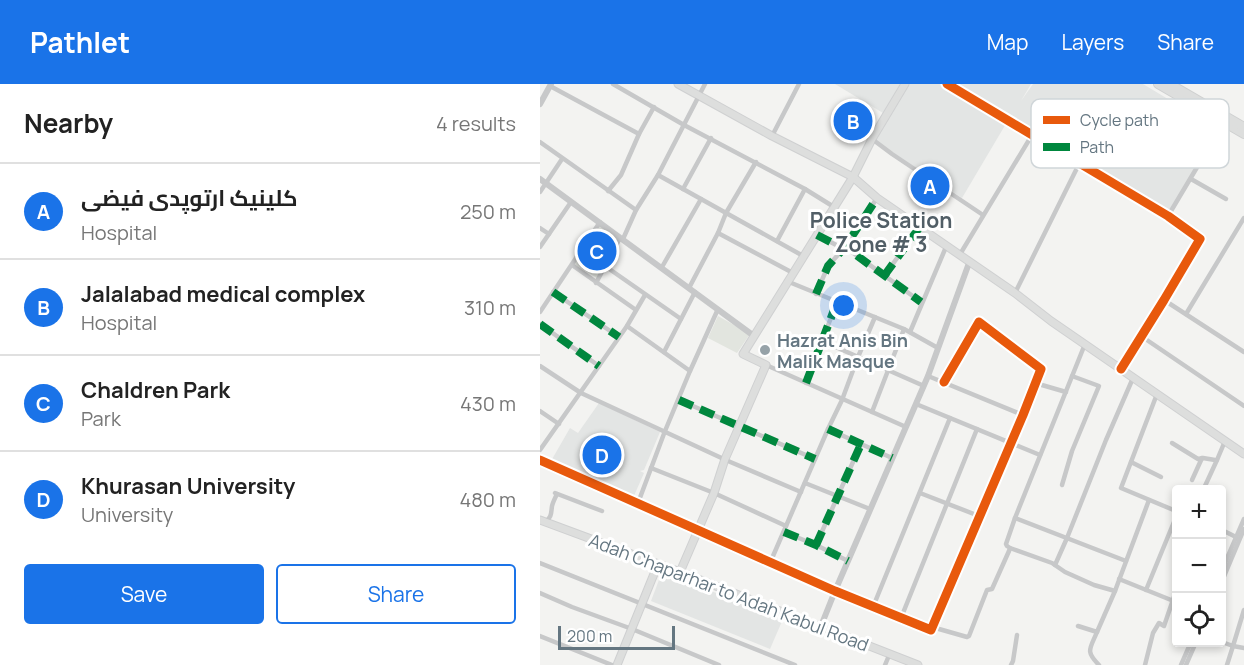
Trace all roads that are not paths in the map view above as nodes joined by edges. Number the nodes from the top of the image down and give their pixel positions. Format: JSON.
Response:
{"nodes":[{"id":1,"x":613,"y":84,"type":"edge"},
{"id":2,"x":678,"y":84,"type":"edge"},
{"id":3,"x":705,"y":84,"type":"edge"},
{"id":4,"x":799,"y":84,"type":"edge"},
{"id":5,"x":905,"y":84,"type":"edge"},
{"id":6,"x":947,"y":84,"type":"edge"},
{"id":7,"x":1158,"y":84,"type":"edge"},
{"id":8,"x":1170,"y":84,"type":"edge"},
{"id":9,"x":551,"y":85,"type":"edge"},
{"id":10,"x":700,"y":95,"type":"junction"},
{"id":11,"x":1184,"y":99,"type":"edge"},
{"id":12,"x":1196,"y":99,"type":"edge"},
{"id":13,"x":540,"y":104,"type":"edge"},
{"id":14,"x":654,"y":107,"type":"junction"},
{"id":15,"x":1229,"y":118,"type":"edge"},
{"id":16,"x":684,"y":125,"type":"junction"},
{"id":17,"x":1229,"y":125,"type":"edge"},
{"id":18,"x":1244,"y":127,"type":"edge"},
{"id":19,"x":639,"y":134,"type":"junction"},
{"id":20,"x":1031,"y":134,"type":"edge"},
{"id":21,"x":1244,"y":134,"type":"edge"},
{"id":22,"x":772,"y":136,"type":"junction"},
{"id":23,"x":1031,"y":137,"type":"edge"},
{"id":24,"x":711,"y":138,"type":"junction"},
{"id":25,"x":873,"y":139,"type":"junction"},
{"id":26,"x":540,"y":142,"type":"edge"},
{"id":27,"x":562,"y":159,"type":"junction"},
{"id":28,"x":756,"y":162,"type":"junction"},
{"id":29,"x":1077,"y":168,"type":"edge"},
{"id":30,"x":1086,"y":168,"type":"edge"},
{"id":31,"x":1197,"y":168,"type":"edge"},
{"id":32,"x":658,"y":175,"type":"junction"},
{"id":33,"x":853,"y":177,"type":"junction"},
{"id":34,"x":1191,"y":179,"type":"junction"},
{"id":35,"x":543,"y":181,"type":"edge"},
{"id":36,"x":683,"y":189,"type":"junction"},
{"id":37,"x":806,"y":189,"type":"junction"},
{"id":38,"x":608,"y":191,"type":"junction"},
{"id":39,"x":540,"y":192,"type":"edge"},
{"id":40,"x":877,"y":198,"type":"junction"},
{"id":41,"x":701,"y":199,"type":"junction"},
{"id":42,"x":1226,"y":199,"type":"dead end"},
{"id":43,"x":571,"y":202,"type":"junction"},
{"id":44,"x":834,"y":207,"type":"junction"},
{"id":45,"x":636,"y":210,"type":"junction"},
{"id":46,"x":726,"y":213,"type":"junction"},
{"id":47,"x":984,"y":216,"type":"junction"},
{"id":48,"x":1168,"y":216,"type":"junction"},
{"id":49,"x":1244,"y":218,"type":"edge"},
{"id":50,"x":600,"y":222,"type":"junction"},
{"id":51,"x":540,"y":228,"type":"edge"},
{"id":52,"x":919,"y":228,"type":"junction"},
{"id":53,"x":718,"y":233,"type":"junction"},
{"id":54,"x":549,"y":234,"type":"junction"},
{"id":55,"x":817,"y":235,"type":"junction"},
{"id":56,"x":621,"y":239,"type":"junction"},
{"id":57,"x":777,"y":241,"type":"junction"},
{"id":58,"x":540,"y":247,"type":"edge"},
{"id":59,"x":946,"y":247,"type":"junction"},
{"id":60,"x":844,"y":248,"type":"junction"},
{"id":61,"x":959,"y":256,"type":"junction"},
{"id":62,"x":805,"y":257,"type":"junction"},
{"id":63,"x":969,"y":263,"type":"junction"},
{"id":64,"x":572,"y":265,"type":"junction"},
{"id":65,"x":605,"y":266,"type":"junction"},
{"id":66,"x":662,"y":267,"type":"junction"},
{"id":67,"x":793,"y":273,"type":"junction"},
{"id":68,"x":884,"y":276,"type":"junction"},
{"id":69,"x":789,"y":282,"type":"junction"},
{"id":70,"x":596,"y":283,"type":"junction"},
{"id":71,"x":692,"y":290,"type":"junction"},
{"id":72,"x":553,"y":292,"type":"junction"},
{"id":73,"x":1015,"y":293,"type":"junction"},
{"id":74,"x":816,"y":294,"type":"junction"},
{"id":75,"x":645,"y":295,"type":"junction"},
{"id":76,"x":540,"y":300,"type":"edge"},
{"id":77,"x":1164,"y":300,"type":"junction"},
{"id":78,"x":837,"y":302,"type":"junction"},
{"id":79,"x":921,"y":302,"type":"junction"},
{"id":80,"x":546,"y":304,"type":"junction"},
{"id":81,"x":718,"y":309,"type":"junction"},
{"id":82,"x":636,"y":310,"type":"junction"},
{"id":83,"x":540,"y":312,"type":"edge"},
{"id":84,"x":1186,"y":314,"type":"junction"},
{"id":85,"x":875,"y":317,"type":"junction"},
{"id":86,"x":681,"y":320,"type":"junction"},
{"id":87,"x":540,"y":324,"type":"edge"},
{"id":88,"x":627,"y":326,"type":"junction"},
{"id":89,"x":904,"y":329,"type":"junction"},
{"id":90,"x":910,"y":332,"type":"junction"},
{"id":91,"x":754,"y":336,"type":"junction"},
{"id":92,"x":1141,"y":336,"type":"junction"},
{"id":93,"x":619,"y":337,"type":"junction"},
{"id":94,"x":822,"y":341,"type":"junction"},
{"id":95,"x":1085,"y":344,"type":"junction"},
{"id":96,"x":938,"y":348,"type":"junction"},
{"id":97,"x":664,"y":352,"type":"junction"},
{"id":98,"x":1244,"y":352,"type":"edge"},
{"id":99,"x":858,"y":357,"type":"junction"},
{"id":100,"x":766,"y":365,"type":"junction"},
{"id":101,"x":540,"y":366,"type":"edge"},
{"id":102,"x":599,"y":366,"type":"junction"},
{"id":103,"x":1121,"y":369,"type":"junction"},
{"id":104,"x":690,"y":370,"type":"junction"},
{"id":105,"x":888,"y":370,"type":"junction"},
{"id":106,"x":928,"y":376,"type":"junction"},
{"id":107,"x":1072,"y":376,"type":"junction"},
{"id":108,"x":1133,"y":378,"type":"junction"},
{"id":109,"x":806,"y":382,"type":"junction"},
{"id":110,"x":944,"y":382,"type":"junction"},
{"id":111,"x":1035,"y":383,"type":"junction"},
{"id":112,"x":924,"y":386,"type":"junction"},
{"id":113,"x":1065,"y":392,"type":"junction"},
{"id":114,"x":580,"y":393,"type":"junction"},
{"id":115,"x":1157,"y":394,"type":"junction"},
{"id":116,"x":679,"y":400,"type":"junction"},
{"id":117,"x":842,"y":400,"type":"junction"},
{"id":118,"x":916,"y":404,"type":"junction"},
{"id":119,"x":1244,"y":406,"type":"edge"},
{"id":120,"x":540,"y":411,"type":"edge"},
{"id":121,"x":872,"y":412,"type":"junction"},
{"id":122,"x":1023,"y":415,"type":"junction"},
{"id":123,"x":950,"y":418,"type":"junction"},
{"id":124,"x":559,"y":424,"type":"junction"},
{"id":125,"x":739,"y":426,"type":"junction"},
{"id":126,"x":906,"y":427,"type":"junction"},
{"id":127,"x":828,"y":429,"type":"junction"},
{"id":128,"x":977,"y":429,"type":"junction"},
{"id":129,"x":665,"y":430,"type":"junction"},
{"id":130,"x":1225,"y":441,"type":"junction"},
{"id":131,"x":1011,"y":442,"type":"junction"},
{"id":132,"x":1172,"y":443,"type":"dead end"},
{"id":133,"x":861,"y":444,"type":"junction"},
{"id":134,"x":540,"y":450,"type":"edge"},
{"id":135,"x":1244,"y":454,"type":"edge"},
{"id":136,"x":1040,"y":455,"type":"junction"},
{"id":137,"x":892,"y":458,"type":"junction"},
{"id":138,"x":1202,"y":458,"type":"junction"},
{"id":139,"x":725,"y":459,"type":"junction"},
{"id":140,"x":815,"y":459,"type":"junction"},
{"id":141,"x":540,"y":460,"type":"edge"},
{"id":142,"x":1217,"y":460,"type":"junction"},
{"id":143,"x":1131,"y":462,"type":"junction"},
{"id":144,"x":651,"y":468,"type":"junction"},
{"id":145,"x":1161,"y":477,"type":"dead end"},
{"id":146,"x":1192,"y":480,"type":"dead end"},
{"id":147,"x":805,"y":483,"type":"junction"},
{"id":148,"x":1062,"y":485,"type":"dead end"},
{"id":149,"x":1205,"y":485,"type":"edge"},
{"id":150,"x":801,"y":492,"type":"junction"},
{"id":151,"x":714,"y":493,"type":"junction"},
{"id":152,"x":920,"y":493,"type":"junction"},
{"id":153,"x":838,"y":496,"type":"junction"},
{"id":154,"x":1149,"y":500,"type":"junction"},
{"id":155,"x":638,"y":503,"type":"junction"},
{"id":156,"x":947,"y":504,"type":"junction"},
{"id":157,"x":870,"y":509,"type":"junction"},
{"id":158,"x":1172,"y":509,"type":"edge"},
{"id":159,"x":602,"y":512,"type":"dead end"},
{"id":160,"x":979,"y":516,"type":"junction"},
{"id":161,"x":1015,"y":518,"type":"junction"},
{"id":162,"x":1244,"y":519,"type":"edge"},
{"id":163,"x":542,"y":522,"type":"edge"},
{"id":164,"x":786,"y":526,"type":"junction"},
{"id":165,"x":1172,"y":527,"type":"edge"},
{"id":166,"x":1244,"y":529,"type":"edge"},
{"id":167,"x":698,"y":530,"type":"junction"},
{"id":168,"x":784,"y":532,"type":"junction"},
{"id":169,"x":1226,"y":532,"type":"edge"},
{"id":170,"x":1236,"y":537,"type":"junction"},
{"id":171,"x":1068,"y":538,"type":"junction"},
{"id":172,"x":816,"y":545,"type":"junction"},
{"id":173,"x":1010,"y":548,"type":"junction"},
{"id":174,"x":1226,"y":559,"type":"edge"},
{"id":175,"x":848,"y":561,"type":"junction"},
{"id":176,"x":1126,"y":561,"type":"junction"},
{"id":177,"x":771,"y":563,"type":"junction"},
{"id":178,"x":540,"y":564,"type":"edge"},
{"id":179,"x":658,"y":564,"type":"junction"},
{"id":180,"x":1055,"y":565,"type":"junction"},
{"id":181,"x":1226,"y":570,"type":"edge"},
{"id":182,"x":680,"y":572,"type":"junction"},
{"id":183,"x":1119,"y":579,"type":"junction"},
{"id":184,"x":1146,"y":590,"type":"junction"},
{"id":185,"x":835,"y":591,"type":"junction"},
{"id":186,"x":1115,"y":591,"type":"junction"},
{"id":187,"x":540,"y":593,"type":"edge"},
{"id":188,"x":1172,"y":601,"type":"edge"},
{"id":189,"x":642,"y":604,"type":"junction"},
{"id":190,"x":873,"y":607,"type":"junction"},
{"id":191,"x":1172,"y":607,"type":"edge"},
{"id":192,"x":1244,"y":610,"type":"edge"},
{"id":193,"x":901,"y":618,"type":"junction"},
{"id":194,"x":821,"y":626,"type":"junction"},
{"id":195,"x":1078,"y":626,"type":"dead end"},
{"id":196,"x":932,"y":627,"type":"junction"},
{"id":197,"x":632,"y":628,"type":"junction"},
{"id":198,"x":1097,"y":632,"type":"junction"},
{"id":199,"x":1017,"y":635,"type":"dead end"},
{"id":200,"x":540,"y":636,"type":"edge"},
{"id":201,"x":1226,"y":644,"type":"edge"},
{"id":202,"x":1233,"y":646,"type":"junction"},
{"id":203,"x":1189,"y":647,"type":"edge"},
{"id":204,"x":1194,"y":647,"type":"edge"},
{"id":205,"x":1244,"y":648,"type":"edge"},
{"id":206,"x":891,"y":654,"type":"junction"},
{"id":207,"x":612,"y":665,"type":"edge"},
{"id":208,"x":617,"y":665,"type":"edge"},
{"id":209,"x":719,"y":665,"type":"edge"},
{"id":210,"x":795,"y":665,"type":"edge"},
{"id":211,"x":887,"y":665,"type":"edge"},
{"id":212,"x":918,"y":665,"type":"edge"},
{"id":213,"x":1011,"y":665,"type":"edge"},
{"id":214,"x":1099,"y":665,"type":"edge"},
{"id":215,"x":1145,"y":665,"type":"edge"},
{"id":216,"x":1181,"y":665,"type":"edge"},
{"id":217,"x":1186,"y":665,"type":"edge"},
{"id":218,"x":1227,"y":665,"type":"edge"}],
"edges":[{"from":1,"to":14,"type":"street"},
{"from":2,"to":10,"type":"main road"},
{"from":3,"to":10,"type":"street"},
{"from":4,"to":22,"type":"street"},
{"from":5,"to":25,"type":"main road"},
{"from":6,"to":20,"type":"street"},
{"from":7,"to":11,"type":"highway"},
{"from":8,"to":12,"type":"highway"},
{"from":9,"to":13,"type":"street"},
{"from":9,"to":19,"type":"street"},
{"from":10,"to":16,"type":"street"},
{"from":10,"to":22,"type":"main road"},
{"from":14,"to":16,"type":"street"},
{"from":14,"to":19,"type":"street"},
{"from":15,"to":18,"type":"highway"},
{"from":16,"to":24,"type":"street"},
{"from":16,"to":32,"type":"street"},
{"from":17,"to":21,"type":"highway"},
{"from":19,"to":38,"type":"street"},
{"from":22,"to":33,"type":"main road"},
{"from":23,"to":47,"type":"street"},
{"from":24,"to":28,"type":"street"},
{"from":24,"to":36,"type":"street"},
{"from":25,"to":33,"type":"main road"},
{"from":25,"to":47,"type":"street"},
{"from":26,"to":27,"type":"street"},
{"from":27,"to":35,"type":"street"},
{"from":27,"to":38,"type":"street"},
{"from":28,"to":37,"type":"street"},
{"from":28,"to":46,"type":"street"},
{"from":29,"to":73,"type":"street"},
{"from":30,"to":48,"type":"street"},
{"from":31,"to":34,"type":"street"},
{"from":32,"to":36,"type":"street"},
{"from":32,"to":45,"type":"street"},
{"from":33,"to":40,"type":"main road"},
{"from":33,"to":44,"type":"main road"},
{"from":34,"to":42,"type":"street"},
{"from":34,"to":48,"type":"street"},
{"from":35,"to":39,"type":"street"},
{"from":35,"to":43,"type":"street"},
{"from":36,"to":41,"type":"street"},
{"from":37,"to":44,"type":"street"},
{"from":37,"to":57,"type":"street"},
{"from":38,"to":45,"type":"street"},
{"from":40,"to":52,"type":"main road"},
{"from":40,"to":60,"type":"street"},
{"from":41,"to":46,"type":"street"},
{"from":41,"to":66,"type":"street"},
{"from":43,"to":50,"type":"street"},
{"from":43,"to":54,"type":"street"},
{"from":44,"to":55,"type":"main road"},
{"from":45,"to":56,"type":"street"},
{"from":46,"to":53,"type":"street"},
{"from":46,"to":57,"type":"street"},
{"from":47,"to":61,"type":"street"},
{"from":48,"to":77,"type":"street"},
{"from":49,"to":84,"type":"street"},
{"from":50,"to":56,"type":"street"},
{"from":50,"to":64,"type":"street"},
{"from":51,"to":54,"type":"street"},
{"from":52,"to":59,"type":"main road"},
{"from":52,"to":68,"type":"street"},
{"from":53,"to":67,"type":"street"},
{"from":53,"to":71,"type":"street"},
{"from":54,"to":58,"type":"street"},
{"from":55,"to":60,"type":"street"},
{"from":55,"to":62,"type":"main road"},
{"from":56,"to":65,"type":"street"},
{"from":56,"to":66,"type":"street"},
{"from":57,"to":62,"type":"street"},
{"from":59,"to":61,"type":"main road"},
{"from":59,"to":79,"type":"street"},
{"from":60,"to":68,"type":"street"},
{"from":60,"to":74,"type":"street"},
{"from":61,"to":63,"type":"main road"},
{"from":62,"to":67,"type":"main road"},
{"from":63,"to":73,"type":"main road"},
{"from":63,"to":96,"type":"street"},
{"from":64,"to":70,"type":"street"},
{"from":64,"to":72,"type":"street"},
{"from":65,"to":70,"type":"street"},
{"from":65,"to":75,"type":"street"},
{"from":66,"to":71,"type":"street"},
{"from":67,"to":69,"type":"main road"},
{"from":68,"to":79,"type":"street"},
{"from":69,"to":74,"type":"street"},
{"from":69,"to":91,"type":"main road"},
{"from":70,"to":82,"type":"street"},
{"from":71,"to":81,"type":"street"},
{"from":71,"to":86,"type":"street"},
{"from":72,"to":80,"type":"street"},
{"from":72,"to":93,"type":"street"},
{"from":73,"to":95,"type":"main road"},
{"from":74,"to":78,"type":"street"},
{"from":75,"to":82,"type":"street"},
{"from":75,"to":86,"type":"street"},
{"from":76,"to":80,"type":"street"},
{"from":77,"to":84,"type":"street"},
{"from":77,"to":92,"type":"street"},
{"from":78,"to":85,"type":"street"},
{"from":78,"to":94,"type":"street"},
{"from":79,"to":90,"type":"street"},
{"from":80,"to":83,"type":"street"},
{"from":81,"to":91,"type":"street"},
{"from":81,"to":104,"type":"street"},
{"from":82,"to":88,"type":"street"},
{"from":84,"to":98,"type":"street"},
{"from":85,"to":89,"type":"street"},
{"from":85,"to":99,"type":"street"},
{"from":86,"to":97,"type":"street"},
{"from":87,"to":102,"type":"street"},
{"from":88,"to":93,"type":"street"},
{"from":88,"to":97,"type":"street"},
{"from":89,"to":90,"type":"street"},
{"from":89,"to":105,"type":"street"},
{"from":90,"to":96,"type":"street"},
{"from":91,"to":100,"type":"main road"},
{"from":92,"to":103,"type":"street"},
{"from":92,"to":119,"type":"street"},
{"from":93,"to":102,"type":"street"},
{"from":94,"to":99,"type":"street"},
{"from":94,"to":109,"type":"street"},
{"from":95,"to":103,"type":"main road"},
{"from":95,"to":107,"type":"street"},
{"from":96,"to":106,"type":"street"},
{"from":97,"to":104,"type":"street"},
{"from":99,"to":105,"type":"street"},
{"from":99,"to":117,"type":"street"},
{"from":100,"to":109,"type":"street"},
{"from":100,"to":125,"type":"main road"},
{"from":101,"to":114,"type":"street"},
{"from":102,"to":114,"type":"street"},
{"from":103,"to":108,"type":"main road"},
{"from":104,"to":116,"type":"street"},
{"from":105,"to":112,"type":"street"},
{"from":105,"to":121,"type":"street"},
{"from":106,"to":110,"type":"street"},
{"from":106,"to":112,"type":"street"},
{"from":107,"to":113,"type":"street"},
{"from":107,"to":148,"type":"street"},
{"from":108,"to":115,"type":"main road"},
{"from":108,"to":171,"type":"street"},
{"from":109,"to":117,"type":"street"},
{"from":110,"to":111,"type":"street"},
{"from":110,"to":122,"type":"street"},
{"from":111,"to":113,"type":"street"},
{"from":111,"to":122,"type":"street"},
{"from":112,"to":118,"type":"street"},
{"from":113,"to":136,"type":"street"},
{"from":114,"to":124,"type":"street"},
{"from":114,"to":129,"type":"street"},
{"from":115,"to":130,"type":"main road"},
{"from":115,"to":143,"type":"street"},
{"from":116,"to":125,"type":"street"},
{"from":116,"to":129,"type":"street"},
{"from":117,"to":121,"type":"street"},
{"from":117,"to":127,"type":"street"},
{"from":118,"to":123,"type":"street"},
{"from":118,"to":126,"type":"street"},
{"from":120,"to":124,"type":"street"},
{"from":121,"to":126,"type":"street"},
{"from":122,"to":131,"type":"street"},
{"from":123,"to":128,"type":"street"},
{"from":123,"to":152,"type":"street"},
{"from":124,"to":134,"type":"street"},
{"from":125,"to":139,"type":"main road"},
{"from":125,"to":140,"type":"street"},
{"from":126,"to":137,"type":"street"},
{"from":127,"to":133,"type":"street"},
{"from":127,"to":140,"type":"street"},
{"from":128,"to":131,"type":"street"},
{"from":128,"to":156,"type":"street"},
{"from":129,"to":139,"type":"street"},
{"from":129,"to":144,"type":"street"},
{"from":130,"to":135,"type":"main road"},
{"from":130,"to":142,"type":"street"},
{"from":131,"to":136,"type":"street"},
{"from":131,"to":160,"type":"street"},
{"from":132,"to":138,"type":"street"},
{"from":133,"to":137,"type":"street"},
{"from":133,"to":153,"type":"street"},
{"from":136,"to":161,"type":"street"},
{"from":137,"to":157,"type":"street"},
{"from":138,"to":142,"type":"street"},
{"from":138,"to":146,"type":"street"},
{"from":139,"to":150,"type":"street"},
{"from":139,"to":151,"type":"main road"},
{"from":140,"to":147,"type":"street"},
{"from":141,"to":155,"type":"street"},
{"from":142,"to":149,"type":"street"},
{"from":143,"to":145,"type":"street"},
{"from":143,"to":154,"type":"street"},
{"from":144,"to":151,"type":"street"},
{"from":144,"to":155,"type":"street"},
{"from":147,"to":150,"type":"street"},
{"from":147,"to":153,"type":"street"},
{"from":150,"to":164,"type":"street"},
{"from":151,"to":164,"type":"street"},
{"from":151,"to":167,"type":"main road"},
{"from":152,"to":156,"type":"street"},
{"from":152,"to":190,"type":"street"},
{"from":153,"to":157,"type":"street"},
{"from":153,"to":172,"type":"street"},
{"from":154,"to":158,"type":"street"},
{"from":154,"to":176,"type":"street"},
{"from":155,"to":167,"type":"street"},
{"from":156,"to":160,"type":"street"},
{"from":156,"to":193,"type":"street"},
{"from":157,"to":175,"type":"street"},
{"from":159,"to":163,"type":"street"},
{"from":160,"to":196,"type":"street"},
{"from":161,"to":171,"type":"street"},
{"from":161,"to":173,"type":"street"},
{"from":162,"to":170,"type":"street"},
{"from":163,"to":179,"type":"main road","name":"Adah Chaparhar to Adah Kabul Road"},
{"from":164,"to":168,"type":"street"},
{"from":165,"to":184,"type":"street"},
{"from":166,"to":181,"type":"street"},
{"from":167,"to":177,"type":"street"},
{"from":167,"to":182,"type":"main road"},
{"from":168,"to":172,"type":"street"},
{"from":168,"to":177,"type":"street"},
{"from":169,"to":170,"type":"street"},
{"from":170,"to":174,"type":"street"},
{"from":171,"to":176,"type":"street"},
{"from":171,"to":180,"type":"street"},
{"from":172,"to":175,"type":"street"},
{"from":173,"to":180,"type":"street"},
{"from":173,"to":196,"type":"street"},
{"from":175,"to":185,"type":"street"},
{"from":176,"to":183,"type":"street"},
{"from":177,"to":185,"type":"street"},
{"from":178,"to":189,"type":"street"},
{"from":179,"to":182,"type":"main road","name":"Adah Chaparhar to Adah Kabul Road"},
{"from":179,"to":189,"type":"main road"},
{"from":180,"to":186,"type":"street"},
{"from":182,"to":194,"type":"main road","name":"Adah Chaparhar to Adah Kabul Road"},
{"from":183,"to":184,"type":"street"},
{"from":183,"to":186,"type":"street"},
{"from":184,"to":188,"type":"street"},
{"from":185,"to":190,"type":"street"},
{"from":185,"to":194,"type":"street"},
{"from":186,"to":198,"type":"street"},
{"from":187,"to":197,"type":"street"},
{"from":189,"to":197,"type":"main road"},
{"from":189,"to":210,"type":"street"},
{"from":190,"to":193,"type":"street"},
{"from":191,"to":215,"type":"street"},
{"from":192,"to":202,"type":"street"},
{"from":193,"to":196,"type":"street"},
{"from":194,"to":206,"type":"main road","name":"Adah Chaparhar to Adah Kabul Road"},
{"from":195,"to":198,"type":"street"},
{"from":197,"to":208,"type":"main road"},
{"from":197,"to":209,"type":"street"},
{"from":198,"to":214,"type":"street"},
{"from":199,"to":213,"type":"street"},
{"from":200,"to":207,"type":"street"},
{"from":201,"to":202,"type":"street"},
{"from":202,"to":205,"type":"street"},
{"from":202,"to":218,"type":"street"},
{"from":203,"to":216,"type":"street"},
{"from":204,"to":217,"type":"street"},
{"from":206,"to":211,"type":"street"},
{"from":206,"to":212,"type":"main road","name":"Adah Chaparhar to Adah Kabul Road"}]}
